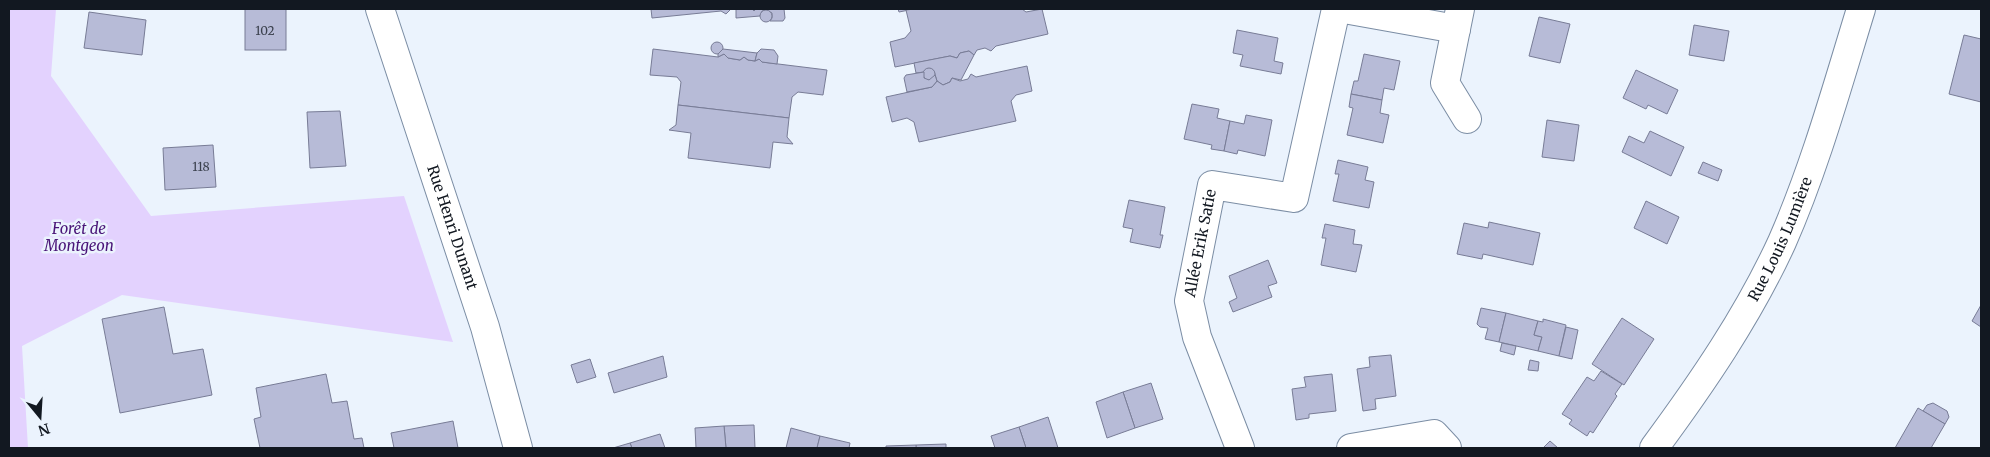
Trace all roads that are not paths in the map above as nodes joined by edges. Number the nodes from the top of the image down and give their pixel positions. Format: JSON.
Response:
{"nodes":[{"id":1,"x":380,"y":9,"type":"edge"},
{"id":2,"x":1336,"y":9,"type":"edge"},
{"id":3,"x":1344,"y":9,"type":"edge"},
{"id":4,"x":1861,"y":9,"type":"edge"},
{"id":5,"x":1458,"y":19,"type":"edge"},
{"id":6,"x":1467,"y":119,"type":"dead end"},
{"id":7,"x":518,"y":448,"type":"edge"},
{"id":8,"x":1240,"y":448,"type":"edge"},
{"id":9,"x":1352,"y":448,"type":"edge"},
{"id":10,"x":1447,"y":448,"type":"edge"},
{"id":11,"x":1654,"y":448,"type":"edge"}],
"edges":[{"from":1,"to":7,"type":"street","name":"Rue Henri Dunant"},
{"from":2,"to":8,"type":"street","name":"Allée Erik Satie"},
{"from":3,"to":5,"type":"street"},
{"from":4,"to":11,"type":"street","name":"Rue Louis Lumière"},
{"from":5,"to":6,"type":"street"},
{"from":9,"to":10,"type":"street"}]}
